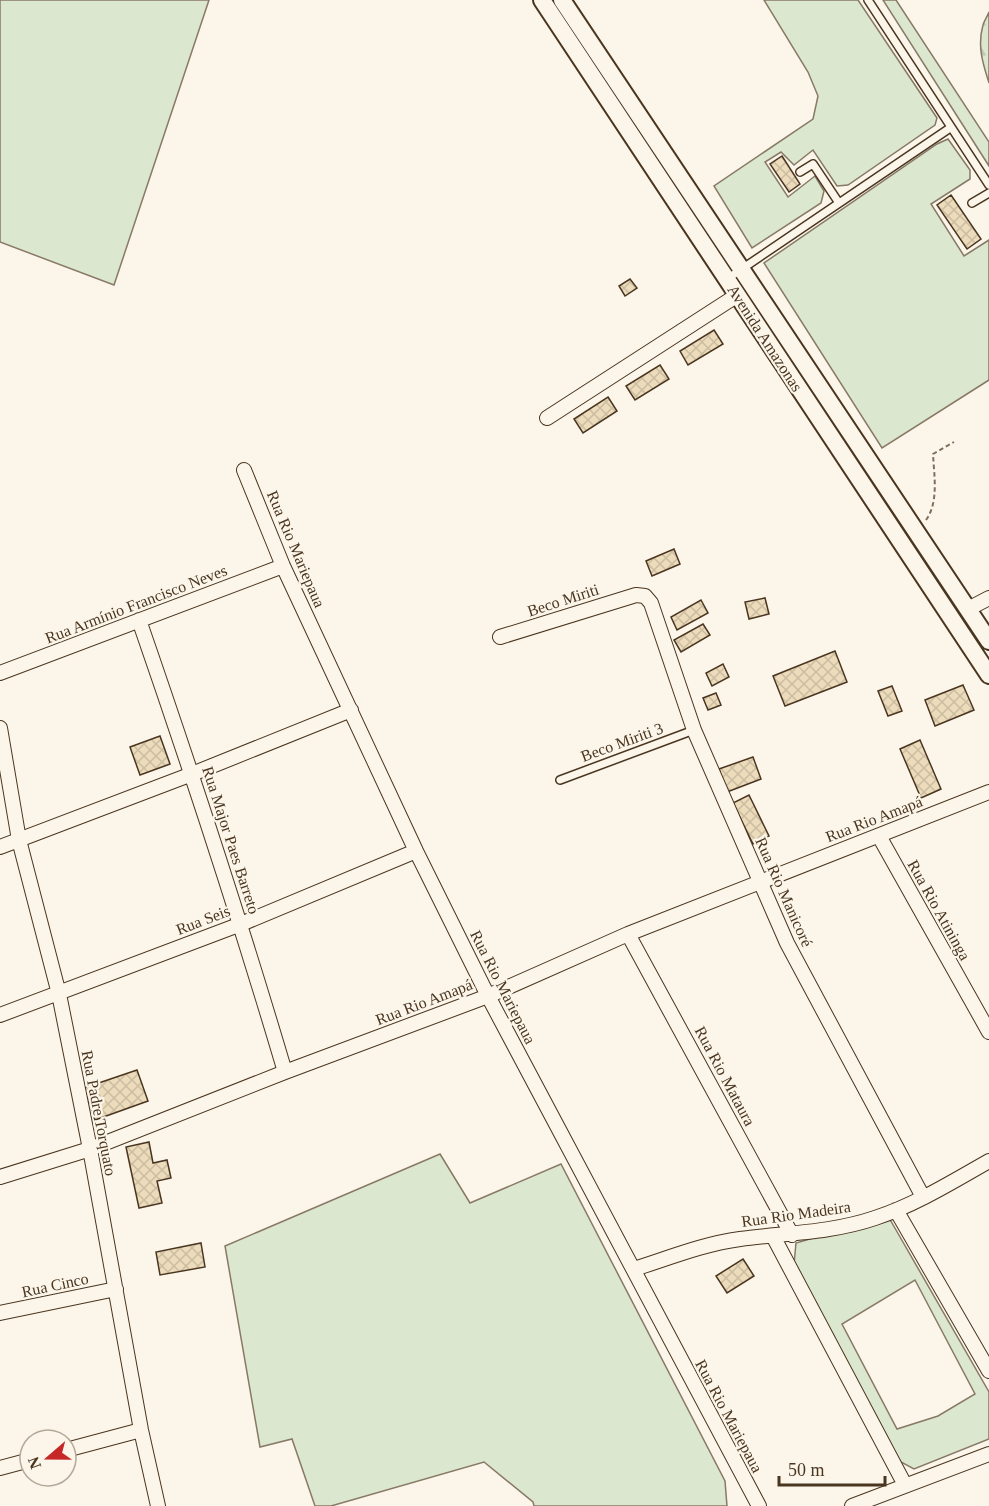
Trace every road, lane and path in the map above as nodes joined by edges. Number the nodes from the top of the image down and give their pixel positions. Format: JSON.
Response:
{"nodes":[{"id":1,"x":542,"y":0,"type":"edge"},
{"id":2,"x":562,"y":0,"type":"edge"},
{"id":3,"x":868,"y":0,"type":"edge"},
{"id":4,"x":950,"y":128,"type":"junction"},
{"id":5,"x":800,"y":172,"type":"dead end"},
{"id":6,"x":989,"y":185,"type":"edge"},
{"id":7,"x":989,"y":193,"type":"edge"},
{"id":8,"x":839,"y":202,"type":"junction"},
{"id":9,"x":972,"y":203,"type":"dead end"},
{"id":10,"x":742,"y":268,"type":"junction"},
{"id":11,"x":726,"y":279,"type":"junction"},
{"id":12,"x":736,"y":296,"type":"junction"},
{"id":13,"x":547,"y":418,"type":"dead end"},
{"id":14,"x":954,"y":442,"type":"dead end"},
{"id":15,"x":244,"y":470,"type":"dead end"},
{"id":16,"x":917,"y":532,"type":"junction"},
{"id":17,"x":283,"y":566,"type":"junction"},
{"id":18,"x":636,"y":595,"type":"joint"},
{"id":19,"x":989,"y":598,"type":"edge"},
{"id":20,"x":968,"y":609,"type":"junction"},
{"id":21,"x":139,"y":620,"type":"junction"},
{"id":22,"x":500,"y":637,"type":"dead end"},
{"id":23,"x":989,"y":641,"type":"edge"},
{"id":24,"x":0,"y":673,"type":"edge"},
{"id":25,"x":989,"y":675,"type":"edge"},
{"id":26,"x":351,"y":710,"type":"junction"},
{"id":27,"x":0,"y":728,"type":"edge"},
{"id":28,"x":694,"y":730,"type":"junction"},
{"id":29,"x":192,"y":774,"type":"junction"},
{"id":30,"x":560,"y":780,"type":"dead end"},
{"id":31,"x":989,"y":792,"type":"edge"},
{"id":32,"x":879,"y":836,"type":"junction"},
{"id":33,"x":19,"y":840,"type":"junction"},
{"id":34,"x":0,"y":846,"type":"edge"},
{"id":35,"x":416,"y":850,"type":"junction"},
{"id":36,"x":761,"y":881,"type":"junction"},
{"id":37,"x":241,"y":924,"type":"junction"},
{"id":38,"x":628,"y":934,"type":"junction"},
{"id":39,"x":59,"y":994,"type":"junction"},
{"id":40,"x":488,"y":996,"type":"junction"},
{"id":41,"x":0,"y":1015,"type":"edge"},
{"id":42,"x":989,"y":1032,"type":"edge"},
{"id":43,"x":285,"y":1072,"type":"junction"},
{"id":44,"x":90,"y":1149,"type":"junction"},
{"id":45,"x":989,"y":1161,"type":"edge"},
{"id":46,"x":0,"y":1177,"type":"edge"},
{"id":47,"x":923,"y":1197,"type":"junction"},
{"id":48,"x":896,"y":1210,"type":"junction"},
{"id":49,"x":792,"y":1235,"type":"junction"},
{"id":50,"x":773,"y":1236,"type":"junction"},
{"id":51,"x":634,"y":1269,"type":"junction"},
{"id":52,"x":116,"y":1290,"type":"junction"},
{"id":53,"x":0,"y":1313,"type":"edge"},
{"id":54,"x":989,"y":1371,"type":"edge"},
{"id":55,"x":141,"y":1430,"type":"junction"},
{"id":56,"x":78,"y":1447,"type":"edge"},
{"id":57,"x":989,"y":1454,"type":"edge"},
{"id":58,"x":18,"y":1463,"type":"edge"},
{"id":59,"x":0,"y":1468,"type":"edge"},
{"id":60,"x":905,"y":1485,"type":"junction"},
{"id":61,"x":158,"y":1506,"type":"edge"},
{"id":62,"x":759,"y":1506,"type":"edge"},
{"id":63,"x":852,"y":1506,"type":"edge"}],
"edges":[{"from":1,"to":11,"type":"street","name":"Avenida Amazonas"},
{"from":2,"to":10,"type":"street","name":"Avenida Amazonas"},
{"from":3,"to":4,"type":"lane"},
{"from":4,"to":6,"type":"lane"},
{"from":4,"to":8,"type":"lane"},
{"from":5,"to":8,"type":"lane"},
{"from":7,"to":9,"type":"lane"},
{"from":8,"to":10,"type":"lane"},
{"from":10,"to":11,"type":"lane"},
{"from":10,"to":16,"type":"street","name":"Avenida Amazonas"},
{"from":11,"to":12,"type":"street","name":"Avenida Amazonas"},
{"from":12,"to":13,"type":"street"},
{"from":12,"to":25,"type":"street","name":"Avenida Amazonas"},
{"from":14,"to":16,"type":"path"},
{"from":15,"to":17,"type":"street","name":"Rua Rio Mariepaua"},
{"from":16,"to":20,"type":"street","name":"Avenida Amazonas"},
{"from":17,"to":21,"type":"street","name":"Rua Armínio Francisco Neves"},
{"from":17,"to":26,"type":"street","name":"Rua Rio Mariepaua"},
{"from":18,"to":22,"type":"street","name":"Beco Miriti"},
{"from":18,"to":28,"type":"street","name":"Rua Rio Manicoré"},
{"from":19,"to":20,"type":"street"},
{"from":20,"to":23,"type":"street","name":"Avenida Amazonas"},
{"from":21,"to":24,"type":"street","name":"Rua Armínio Francisco Neves"},
{"from":21,"to":29,"type":"street","name":"Rua Major Paes Barreto"},
{"from":26,"to":29,"type":"street"},
{"from":26,"to":35,"type":"street","name":"Rua Rio Mariepaua"},
{"from":27,"to":33,"type":"street","name":"Rua Padre Torquato"},
{"from":28,"to":30,"type":"lane","name":"Beco Miriti 3"},
{"from":28,"to":36,"type":"street","name":"Rua Rio Manicoré"},
{"from":29,"to":33,"type":"street"},
{"from":29,"to":37,"type":"street","name":"Rua Major Paes Barreto"},
{"from":31,"to":32,"type":"street","name":"Rua Rio Amapá"},
{"from":32,"to":36,"type":"street","name":"Rua Rio Amapá"},
{"from":32,"to":42,"type":"street","name":"Rua Rio Atininga"},
{"from":33,"to":34,"type":"street"},
{"from":33,"to":39,"type":"street","name":"Rua Padre Torquato"},
{"from":35,"to":37,"type":"street","name":"Rua Seis"},
{"from":35,"to":40,"type":"street","name":"Rua Rio Mariepaua"},
{"from":36,"to":38,"type":"street","name":"Rua Rio Amapá"},
{"from":36,"to":47,"type":"street","name":"Rua Rio Manicoré"},
{"from":37,"to":39,"type":"street","name":"Rua Seis"},
{"from":37,"to":43,"type":"street","name":"Rua Major Paes Barreto"},
{"from":38,"to":40,"type":"street","name":"Rua Rio Amapá"},
{"from":38,"to":49,"type":"street","name":"Rua Rio Mataura"},
{"from":39,"to":41,"type":"street","name":"Rua Seis"},
{"from":39,"to":44,"type":"street","name":"Rua Padre Torquato"},
{"from":40,"to":43,"type":"street","name":"Rua Rio Amapá"},
{"from":40,"to":51,"type":"street","name":"Rua Rio Mariepaua"},
{"from":43,"to":44,"type":"street","name":"Rua Rio Amapá"},
{"from":44,"to":46,"type":"street","name":"Rua Rio Amapá"},
{"from":44,"to":52,"type":"street","name":"Rua Padre Torquato"},
{"from":45,"to":47,"type":"street","name":"Rua Rio Madeira"},
{"from":47,"to":48,"type":"street","name":"Rua Rio Madeira"},
{"from":48,"to":49,"type":"street","name":"Rua Rio Madeira"},
{"from":48,"to":54,"type":"street"},
{"from":49,"to":50,"type":"street","name":"Rua Rio Madeira"},
{"from":50,"to":51,"type":"street","name":"Rua Rio Madeira"},
{"from":50,"to":60,"type":"street"},
{"from":51,"to":62,"type":"street","name":"Rua Rio Mariepaua"},
{"from":52,"to":53,"type":"street","name":"Rua Cinco"},
{"from":52,"to":55,"type":"street","name":"Rua Padre Torquato"},
{"from":55,"to":56,"type":"street"},
{"from":55,"to":61,"type":"street","name":"Rua Padre Torquato"},
{"from":57,"to":60,"type":"street"},
{"from":58,"to":59,"type":"street"},
{"from":60,"to":63,"type":"street"}]}
